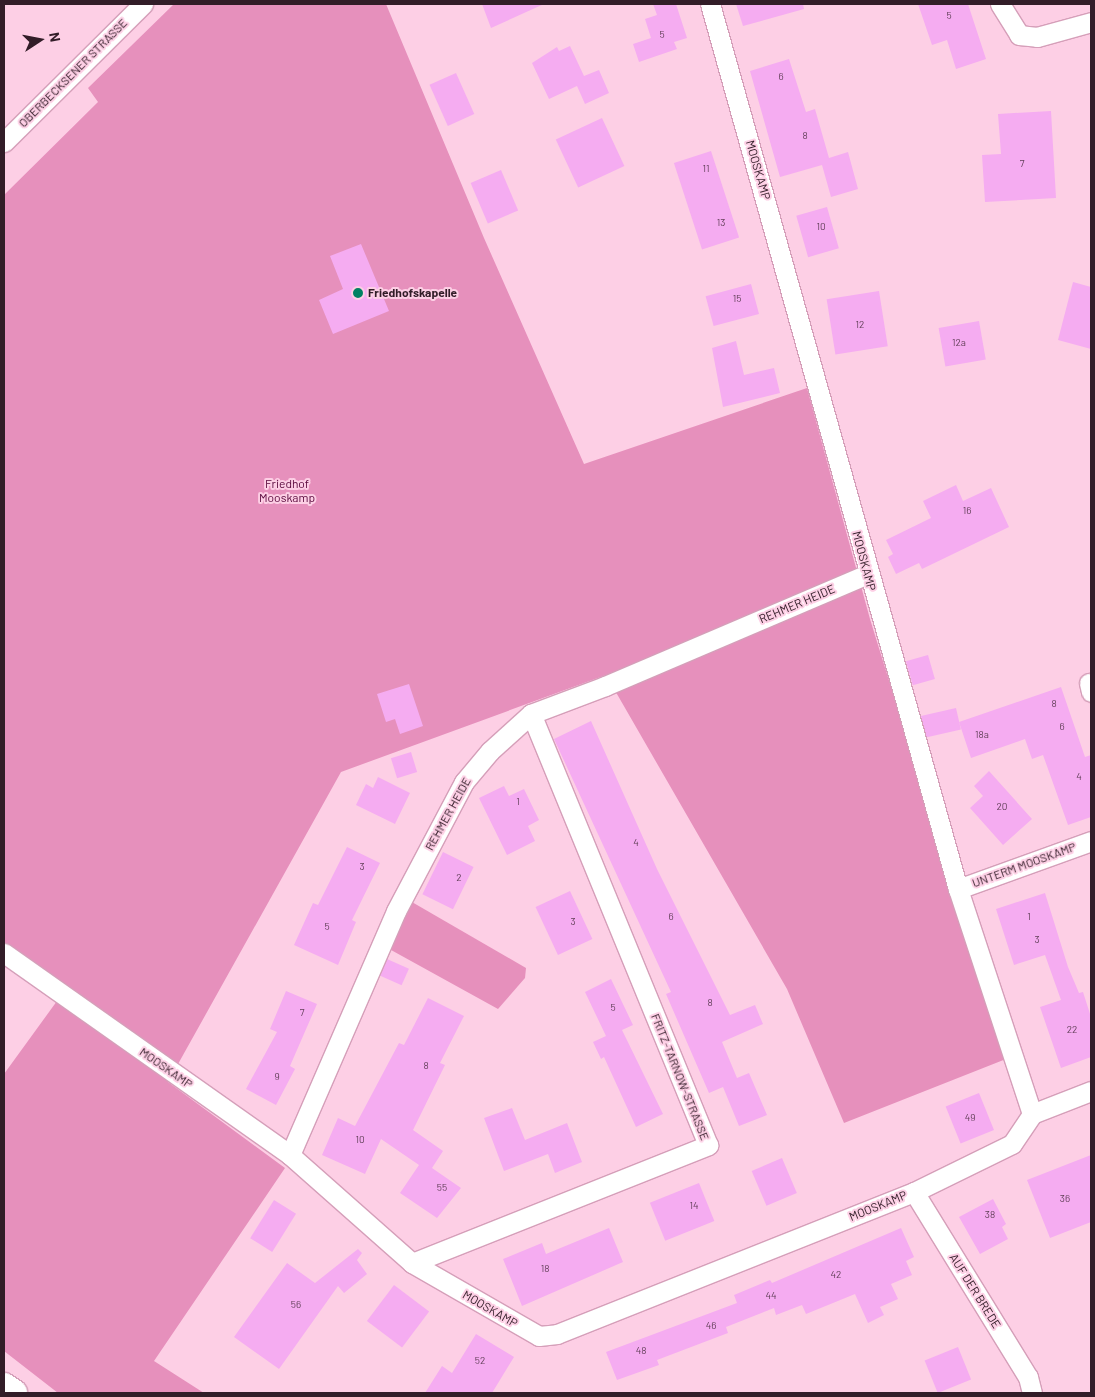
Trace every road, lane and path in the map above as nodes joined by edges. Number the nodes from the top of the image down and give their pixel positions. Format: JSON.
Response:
{"nodes":[{"id":1,"x":143,"y":4,"type":"edge"},
{"id":2,"x":710,"y":4,"type":"edge"},
{"id":3,"x":1000,"y":4,"type":"edge"},
{"id":4,"x":1091,"y":22,"type":"edge"},
{"id":5,"x":4,"y":142,"type":"edge"},
{"id":6,"x":867,"y":574,"type":"junction"},
{"id":7,"x":531,"y":714,"type":"junction"},
{"id":8,"x":1091,"y":841,"type":"edge"},
{"id":9,"x":958,"y":889,"type":"junction"},
{"id":10,"x":4,"y":953,"type":"edge"},
{"id":11,"x":1091,"y":1091,"type":"edge"},
{"id":12,"x":1032,"y":1114,"type":"junction"},
{"id":13,"x":290,"y":1155,"type":"junction"},
{"id":14,"x":914,"y":1192,"type":"junction"},
{"id":15,"x":412,"y":1263,"type":"junction"},
{"id":16,"x":4,"y":1386,"type":"edge"},
{"id":17,"x":13,"y":1393,"type":"edge"},
{"id":18,"x":1032,"y":1393,"type":"edge"}],
"edges":[{"from":1,"to":5,"type":"street","name":"OBERBECKSENER STRASSE"},
{"from":2,"to":6,"type":"street","name":"MOOSKAMP"},
{"from":3,"to":4,"type":"street"},
{"from":6,"to":7,"type":"street","name":"REHMER HEIDE"},
{"from":6,"to":9,"type":"street","name":"MOOSKAMP"},
{"from":7,"to":13,"type":"street","name":"REHMER HEIDE"},
{"from":7,"to":15,"type":"street","name":"FRITZ-TARNOW-STRASSE"},
{"from":8,"to":9,"type":"street","name":"UNTERM MOOSKAMP"},
{"from":9,"to":12,"type":"street","name":"MOOSKAMP"},
{"from":10,"to":13,"type":"street","name":"MOOSKAMP"},
{"from":11,"to":12,"type":"street"},
{"from":12,"to":14,"type":"street","name":"MOOSKAMP"},
{"from":13,"to":15,"type":"street","name":"MOOSKAMP"},
{"from":14,"to":15,"type":"street","name":"MOOSKAMP"},
{"from":14,"to":18,"type":"street","name":"AUF DER BREDE"},
{"from":16,"to":17,"type":"highway"}]}
